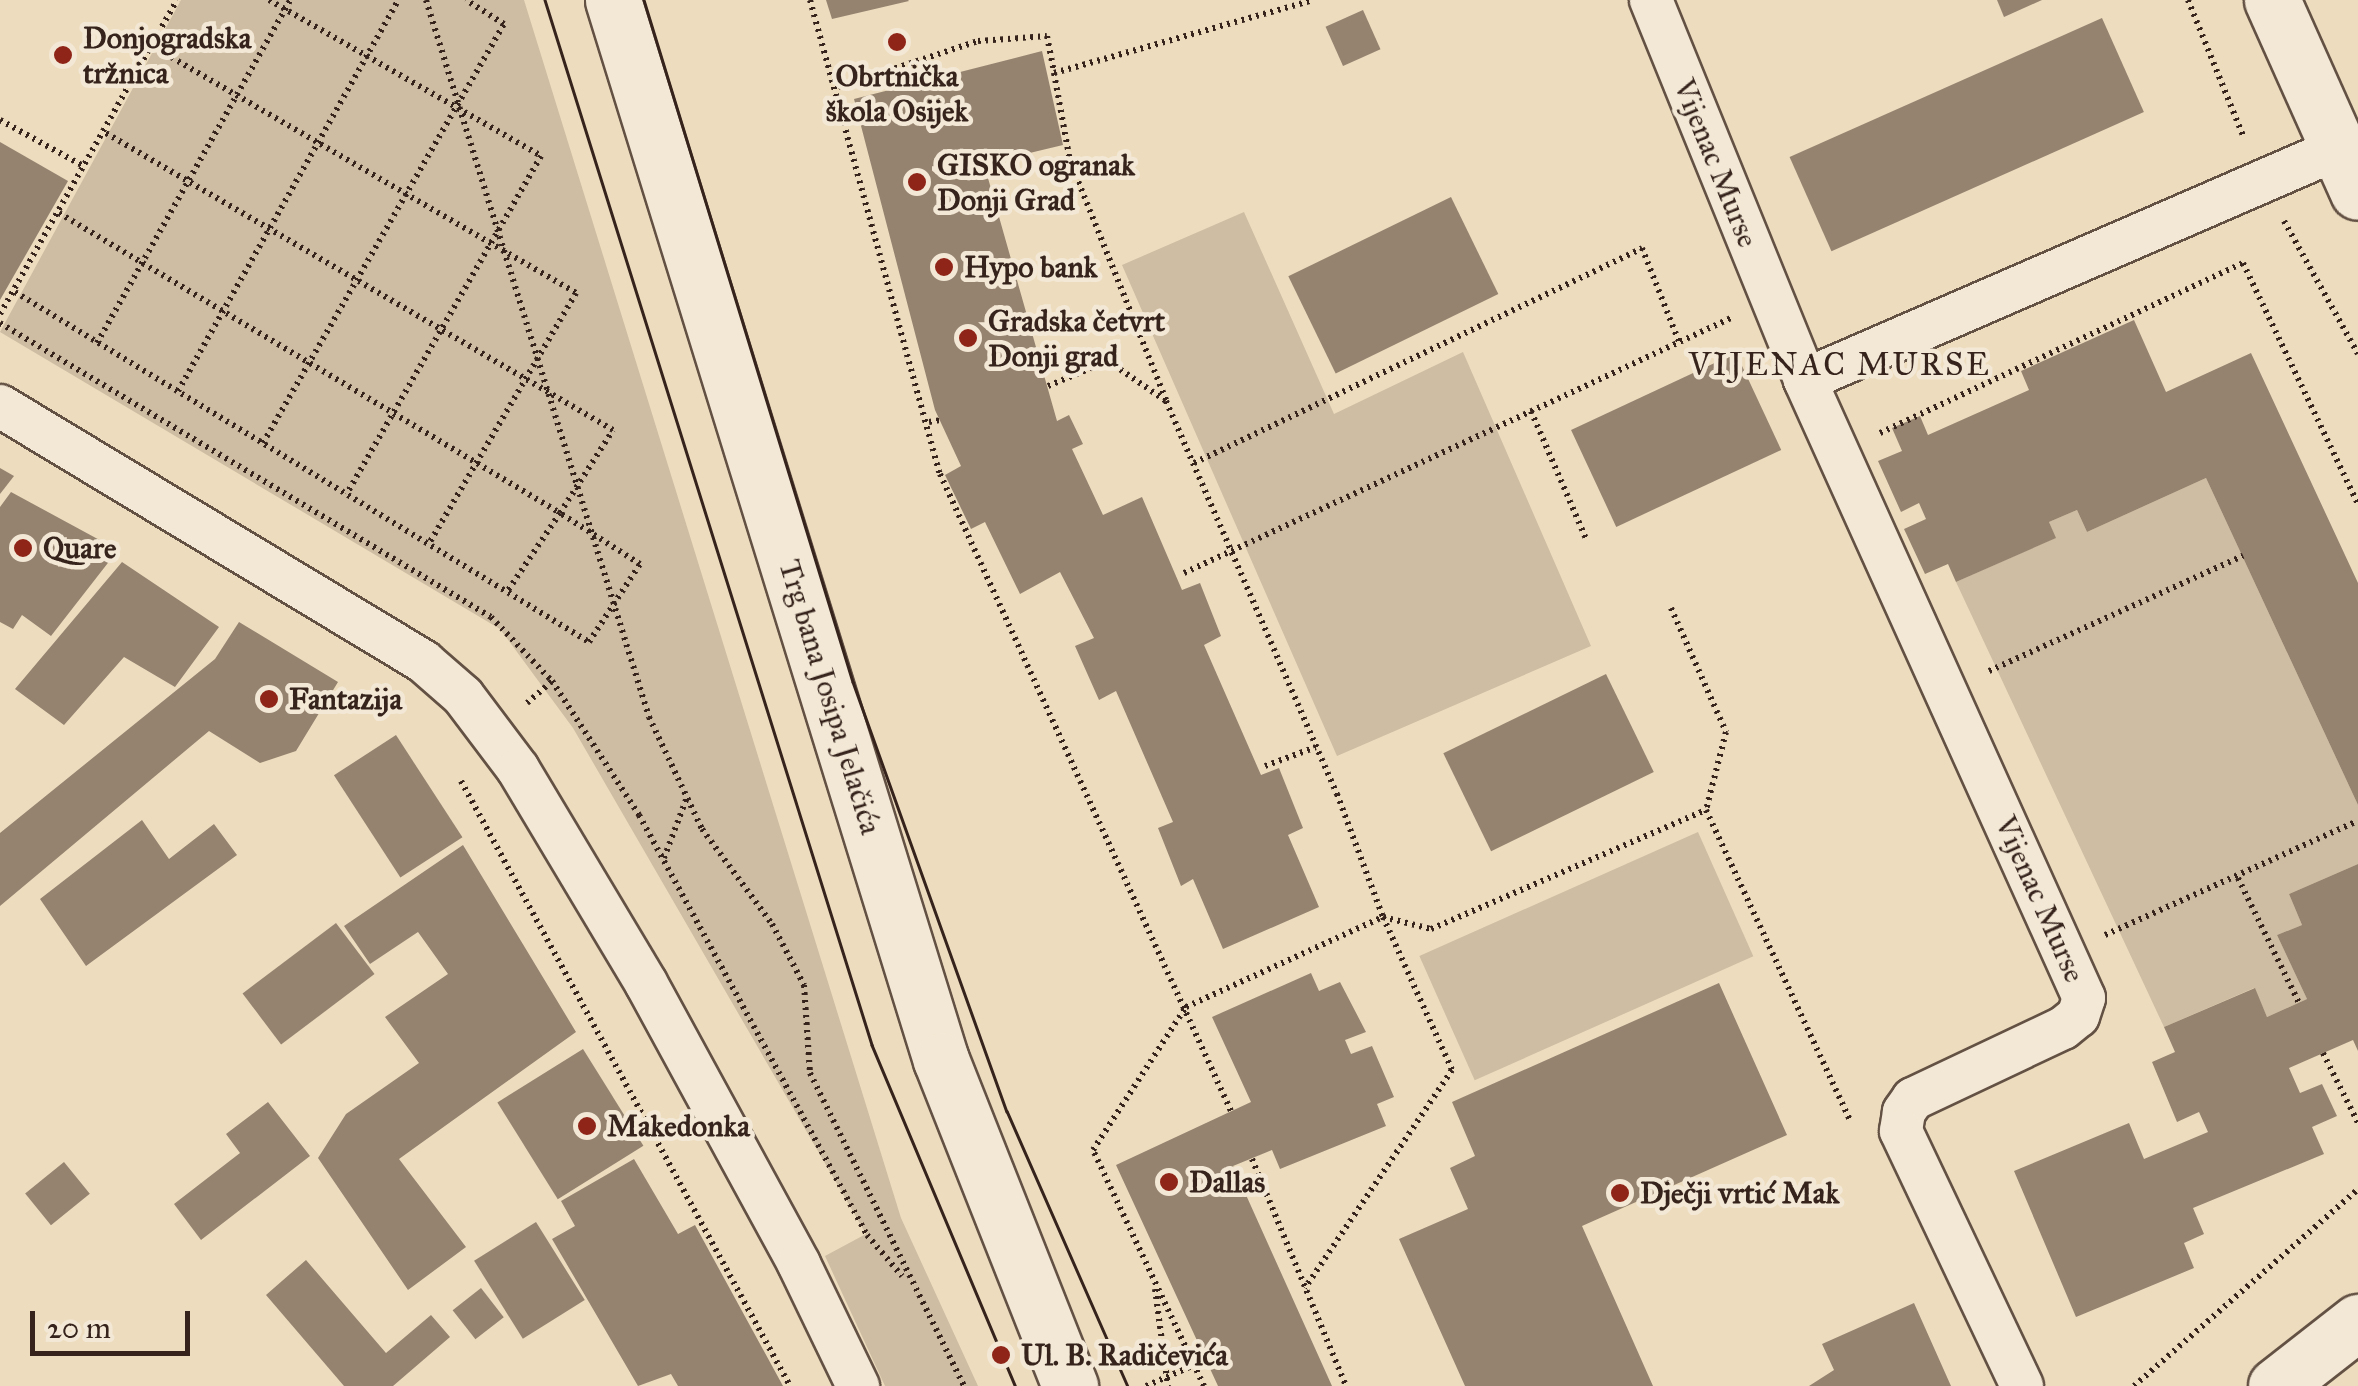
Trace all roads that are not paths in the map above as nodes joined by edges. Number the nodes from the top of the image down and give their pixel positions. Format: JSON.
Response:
{"nodes":[{"id":1,"x":613,"y":0,"type":"edge"},
{"id":2,"x":1651,"y":0,"type":"edge"},
{"id":3,"x":2272,"y":0,"type":"edge"},
{"id":4,"x":2348,"y":171,"type":"edge"},
{"id":5,"x":1805,"y":380,"type":"junction"},
{"id":6,"x":0,"y":406,"type":"edge"},
{"id":7,"x":2358,"y":1322,"type":"edge"},
{"id":8,"x":858,"y":1386,"type":"edge"},
{"id":9,"x":1070,"y":1386,"type":"edge"},
{"id":10,"x":2022,"y":1386,"type":"edge"},
{"id":11,"x":2276,"y":1386,"type":"edge"}],
"edges":[{"from":1,"to":9,"type":"main road","name":"Trg bana Josipa Jelačića"},
{"from":2,"to":5,"type":"street","name":"Vijenac Murse"},
{"from":3,"to":4,"type":"main road"},
{"from":4,"to":5,"type":"street"},
{"from":5,"to":10,"type":"street","name":"Vijenac Murse"},
{"from":6,"to":8,"type":"street"},
{"from":7,"to":11,"type":"main road"}]}
